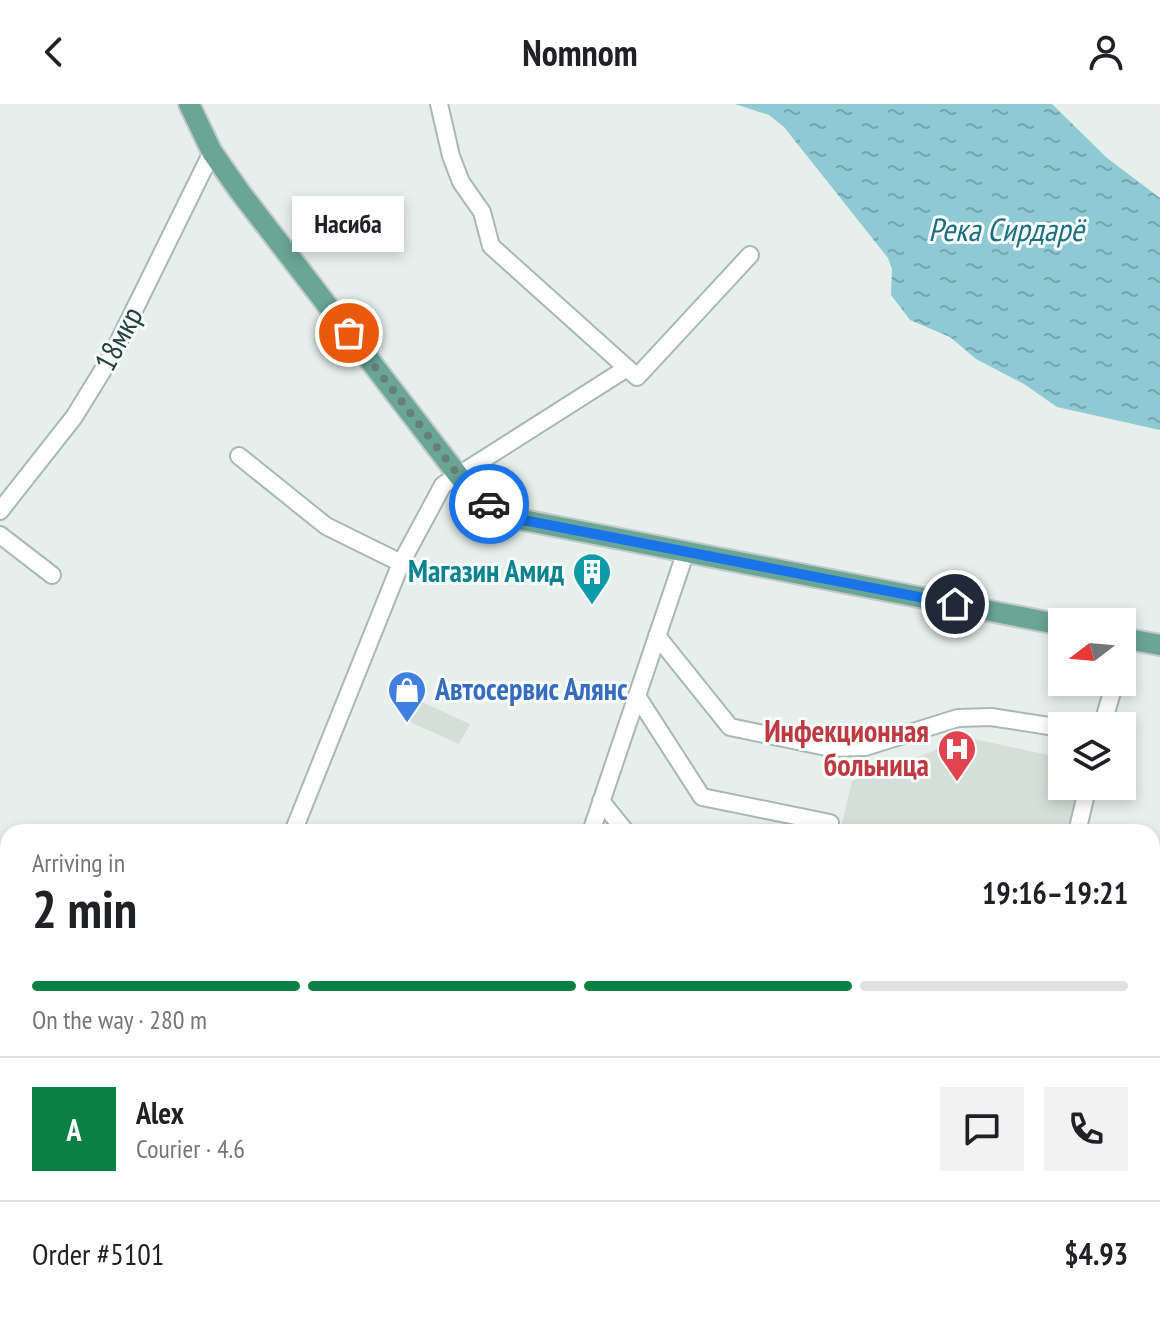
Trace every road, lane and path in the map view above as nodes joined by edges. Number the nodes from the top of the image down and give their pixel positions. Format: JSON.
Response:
{"nodes":[{"id":1,"x":189,"y":104,"type":"edge"},
{"id":2,"x":439,"y":104,"type":"edge"},
{"id":3,"x":212,"y":152,"type":"junction"},
{"id":4,"x":750,"y":255,"type":"dead end"},
{"id":5,"x":627,"y":368,"type":"junction"},
{"id":6,"x":239,"y":456,"type":"dead end"},
{"id":7,"x":458,"y":475,"type":"junction"},
{"id":8,"x":0,"y":511,"type":"edge"},
{"id":9,"x":0,"y":535,"type":"edge"},
{"id":10,"x":686,"y":551,"type":"junction"},
{"id":11,"x":401,"y":563,"type":"junction"},
{"id":12,"x":52,"y":575,"type":"dead end"},
{"id":13,"x":1048,"y":622,"type":"edge"},
{"id":14,"x":657,"y":636,"type":"junction"},
{"id":15,"x":1136,"y":644,"type":"edge"},
{"id":16,"x":1160,"y":645,"type":"edge"},
{"id":17,"x":637,"y":696,"type":"junction"},
{"id":18,"x":1048,"y":726,"type":"edge"},
{"id":19,"x":1085,"y":800,"type":"edge"},
{"id":20,"x":601,"y":801,"type":"junction"},
{"id":21,"x":830,"y":823,"type":"dead end"},
{"id":22,"x":296,"y":824,"type":"edge"},
{"id":23,"x":594,"y":824,"type":"edge"},
{"id":24,"x":620,"y":824,"type":"edge"},
{"id":25,"x":1079,"y":824,"type":"edge"}],
"edges":[{"from":1,"to":3,"type":"main road"},
{"from":2,"to":5,"type":"street"},
{"from":3,"to":7,"type":"main road"},
{"from":3,"to":8,"type":"street","name":"18мкр"},
{"from":4,"to":5,"type":"street"},
{"from":5,"to":7,"type":"street"},
{"from":6,"to":11,"type":"street"},
{"from":7,"to":10,"type":"main road"},
{"from":7,"to":11,"type":"street"},
{"from":9,"to":12,"type":"street"},
{"from":10,"to":13,"type":"main road"},
{"from":10,"to":14,"type":"street"},
{"from":11,"to":22,"type":"street"},
{"from":14,"to":17,"type":"street"},
{"from":14,"to":18,"type":"street"},
{"from":15,"to":16,"type":"main road"},
{"from":17,"to":20,"type":"street"},
{"from":17,"to":21,"type":"street"},
{"from":19,"to":25,"type":"street"},
{"from":20,"to":23,"type":"street"},
{"from":20,"to":24,"type":"street"}]}
